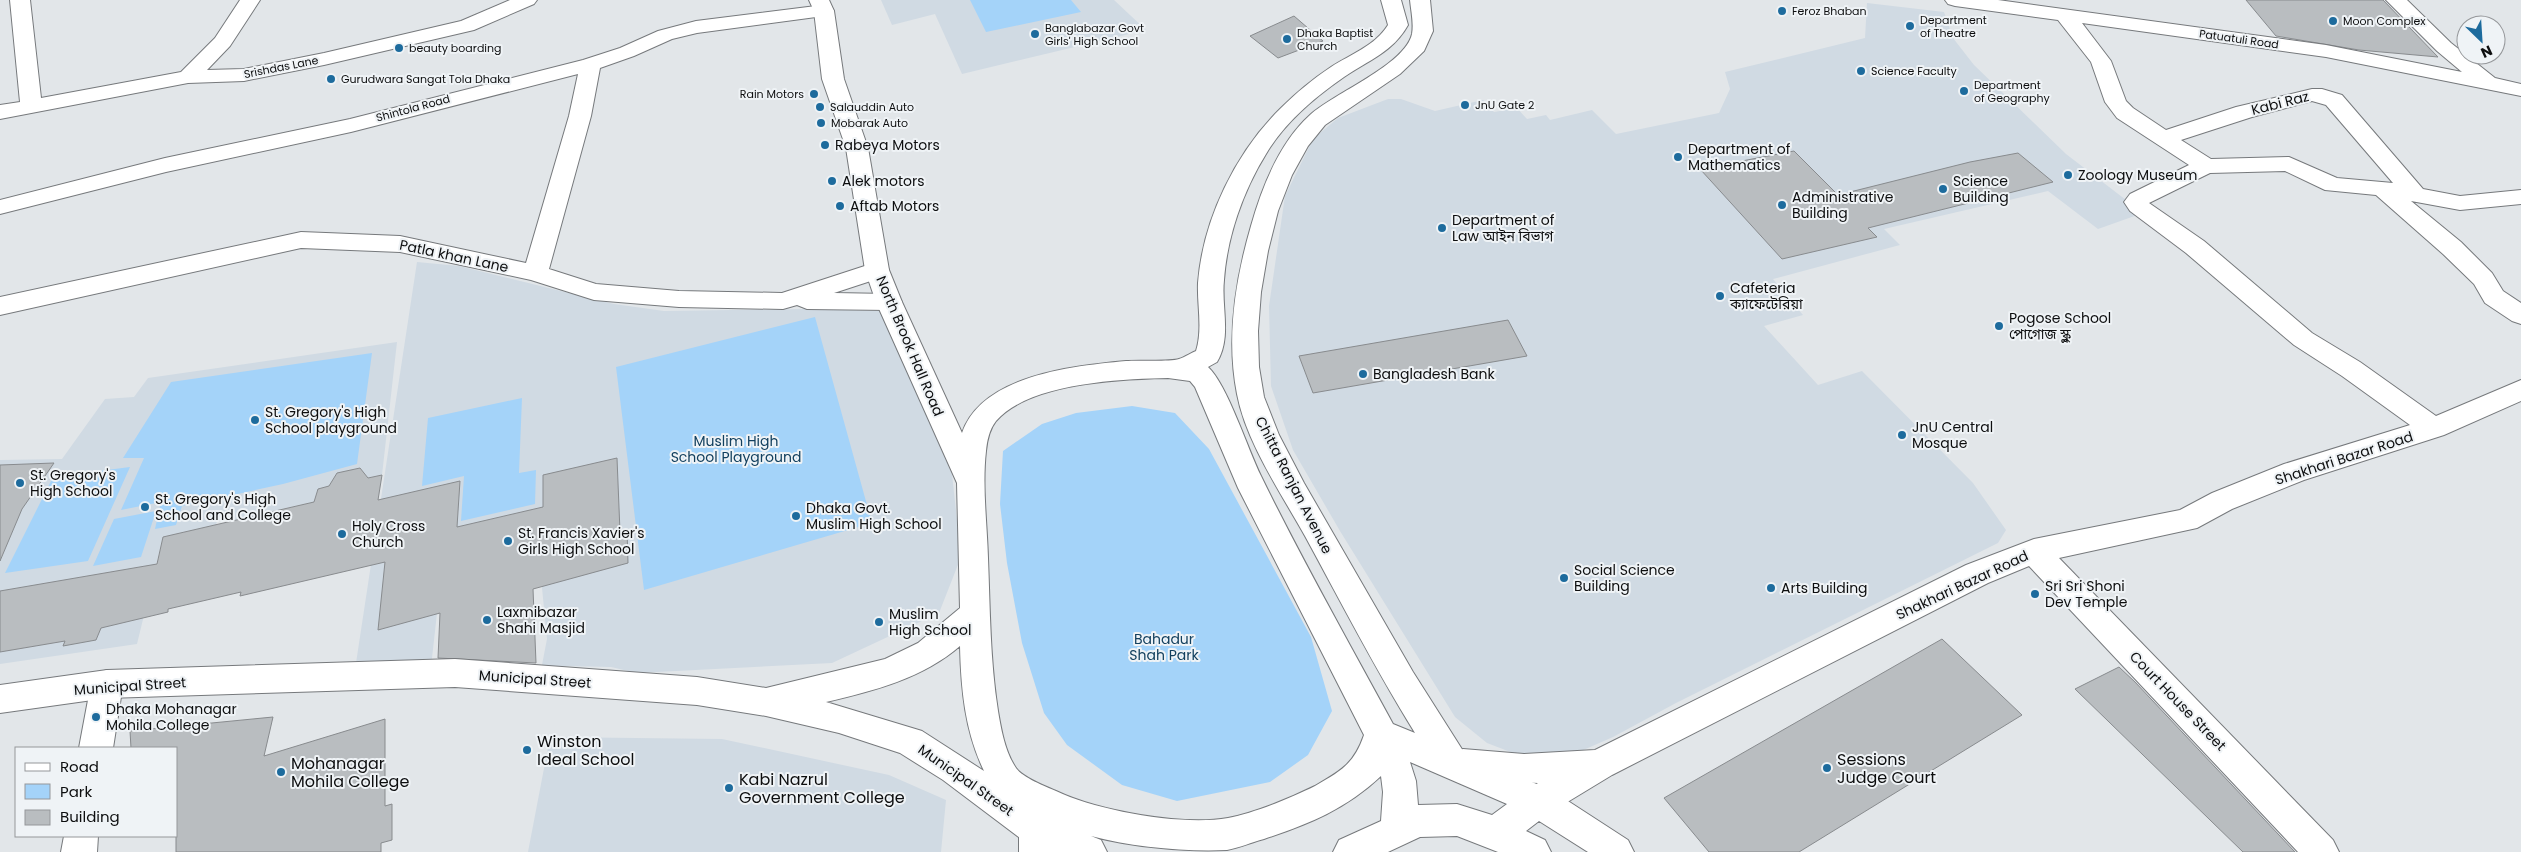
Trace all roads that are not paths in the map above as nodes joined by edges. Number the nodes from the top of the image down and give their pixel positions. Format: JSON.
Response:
{"nodes":[{"id":1,"x":20,"y":0,"type":"edge"},
{"id":2,"x":250,"y":0,"type":"edge"},
{"id":3,"x":527,"y":0,"type":"edge"},
{"id":4,"x":1391,"y":0,"type":"edge"},
{"id":5,"x":1420,"y":0,"type":"edge"},
{"id":6,"x":1956,"y":0,"type":"edge"},
{"id":7,"x":2396,"y":0,"type":"edge"},
{"id":8,"x":821,"y":5,"type":"edge"},
{"id":9,"x":2066,"y":17,"type":"junction"},
{"id":10,"x":590,"y":64,"type":"junction"},
{"id":11,"x":188,"y":76,"type":"junction"},
{"id":12,"x":2488,"y":83,"type":"junction"},
{"id":13,"x":2521,"y":90,"type":"edge"},
{"id":14,"x":31,"y":105,"type":"junction"},
{"id":15,"x":0,"y":112,"type":"edge"},
{"id":16,"x":2164,"y":138,"type":"junction"},
{"id":17,"x":2206,"y":166,"type":"junction"},
{"id":18,"x":2381,"y":188,"type":"junction"},
{"id":19,"x":2416,"y":195,"type":"junction"},
{"id":20,"x":2521,"y":197,"type":"edge"},
{"id":21,"x":0,"y":207,"type":"edge"},
{"id":22,"x":877,"y":270,"type":"junction"},
{"id":23,"x":535,"y":273,"type":"junction"},
{"id":24,"x":783,"y":301,"type":"junction"},
{"id":25,"x":889,"y":302,"type":"junction"},
{"id":26,"x":0,"y":306,"type":"edge"},
{"id":27,"x":2521,"y":315,"type":"edge"},
{"id":28,"x":1182,"y":369,"type":"junction"},
{"id":29,"x":1247,"y":376,"type":"junction"},
{"id":30,"x":1209,"y":383,"type":"junction"},
{"id":31,"x":2521,"y":390,"type":"edge"},
{"id":32,"x":2434,"y":428,"type":"junction"},
{"id":33,"x":971,"y":483,"type":"junction"},
{"id":34,"x":2034,"y":551,"type":"junction"},
{"id":35,"x":975,"y":613,"type":"junction"},
{"id":36,"x":108,"y":684,"type":"junction"},
{"id":37,"x":0,"y":699,"type":"edge"},
{"id":38,"x":766,"y":702,"type":"junction"},
{"id":39,"x":1381,"y":734,"type":"junction"},
{"id":40,"x":96,"y":747,"type":"edge"},
{"id":41,"x":1452,"y":762,"type":"junction"},
{"id":42,"x":1600,"y":764,"type":"junction"},
{"id":43,"x":1005,"y":780,"type":"junction"},
{"id":44,"x":1539,"y":801,"type":"junction"},
{"id":45,"x":1396,"y":831,"type":"junction"},
{"id":46,"x":1496,"y":834,"type":"junction"},
{"id":47,"x":81,"y":837,"type":"edge"},
{"id":48,"x":1036,"y":841,"type":"edge"},
{"id":49,"x":79,"y":852,"type":"edge"},
{"id":50,"x":1089,"y":852,"type":"edge"},
{"id":51,"x":1351,"y":852,"type":"edge"},
{"id":52,"x":1533,"y":852,"type":"edge"},
{"id":53,"x":1616,"y":852,"type":"edge"},
{"id":54,"x":2321,"y":852,"type":"edge"}],
"edges":[{"from":1,"to":14,"type":"street"},
{"from":2,"to":11,"type":"street"},
{"from":3,"to":11,"type":"street","name":"Srishdas Lane"},
{"from":4,"to":28,"type":"street"},
{"from":5,"to":29,"type":"street","name":"Chitta Ranjan Avenue"},
{"from":6,"to":9,"type":"street","name":"Patuatuli Road"},
{"from":7,"to":12,"type":"street"},
{"from":8,"to":10,"type":"street","name":"Shintola Road"},
{"from":8,"to":22,"type":"street","name":"North Brook Hall Road"},
{"from":9,"to":12,"type":"street","name":"Patuatuli Road"},
{"from":9,"to":16,"type":"street"},
{"from":10,"to":21,"type":"street","name":"Shintola Road"},
{"from":10,"to":23,"type":"street"},
{"from":11,"to":14,"type":"street","name":"Srishdas Lane"},
{"from":12,"to":13,"type":"street","name":"Patuatuli Road"},
{"from":14,"to":15,"type":"street","name":"Srishdas Lane"},
{"from":16,"to":17,"type":"street"},
{"from":16,"to":19,"type":"street","name":"Kabi Raz"},
{"from":17,"to":18,"type":"street"},
{"from":17,"to":32,"type":"street"},
{"from":18,"to":19,"type":"street"},
{"from":18,"to":27,"type":"street"},
{"from":19,"to":20,"type":"street"},
{"from":22,"to":24,"type":"street","name":"Patla khan Lane"},
{"from":22,"to":25,"type":"street","name":"North Brook Hall Road"},
{"from":23,"to":24,"type":"street","name":"Patla khan Lane"},
{"from":23,"to":26,"type":"street","name":"Patla khan Lane"},
{"from":24,"to":25,"type":"street"},
{"from":25,"to":33,"type":"street","name":"North Brook Hall Road"},
{"from":28,"to":30,"type":"street"},
{"from":28,"to":33,"type":"street","name":"Municipal Street"},
{"from":29,"to":30,"type":"street"},
{"from":29,"to":41,"type":"street","name":"Chitta Ranjan Avenue"},
{"from":30,"to":39,"type":"street"},
{"from":31,"to":32,"type":"street","name":"Shakhari Bazar Road"},
{"from":32,"to":34,"type":"street","name":"Shakhari Bazar Road"},
{"from":33,"to":35,"type":"street","name":"Municipal Street"},
{"from":34,"to":42,"type":"street","name":"Shakhari Bazar Road"},
{"from":34,"to":54,"type":"street","name":"Court House Street"},
{"from":35,"to":38,"type":"street"},
{"from":35,"to":43,"type":"street","name":"Municipal Street"},
{"from":36,"to":37,"type":"street","name":"Municipal Street"},
{"from":36,"to":38,"type":"street","name":"Municipal Street"},
{"from":36,"to":40,"type":"street"},
{"from":38,"to":48,"type":"street","name":"Municipal Street"},
{"from":39,"to":41,"type":"street"},
{"from":39,"to":43,"type":"street"},
{"from":39,"to":45,"type":"street"},
{"from":41,"to":42,"type":"street"},
{"from":41,"to":44,"type":"street"},
{"from":42,"to":44,"type":"street","name":"Shakhari Bazar Road"},
{"from":43,"to":48,"type":"street","name":"Municipal Street"},
{"from":44,"to":46,"type":"street","name":"Shakhari Bazar Road"},
{"from":44,"to":53,"type":"street"},
{"from":45,"to":46,"type":"street"},
{"from":45,"to":51,"type":"street"},
{"from":46,"to":52,"type":"street"},
{"from":47,"to":49,"type":"street"},
{"from":48,"to":50,"type":"street","name":"Municipal Street"}]}
